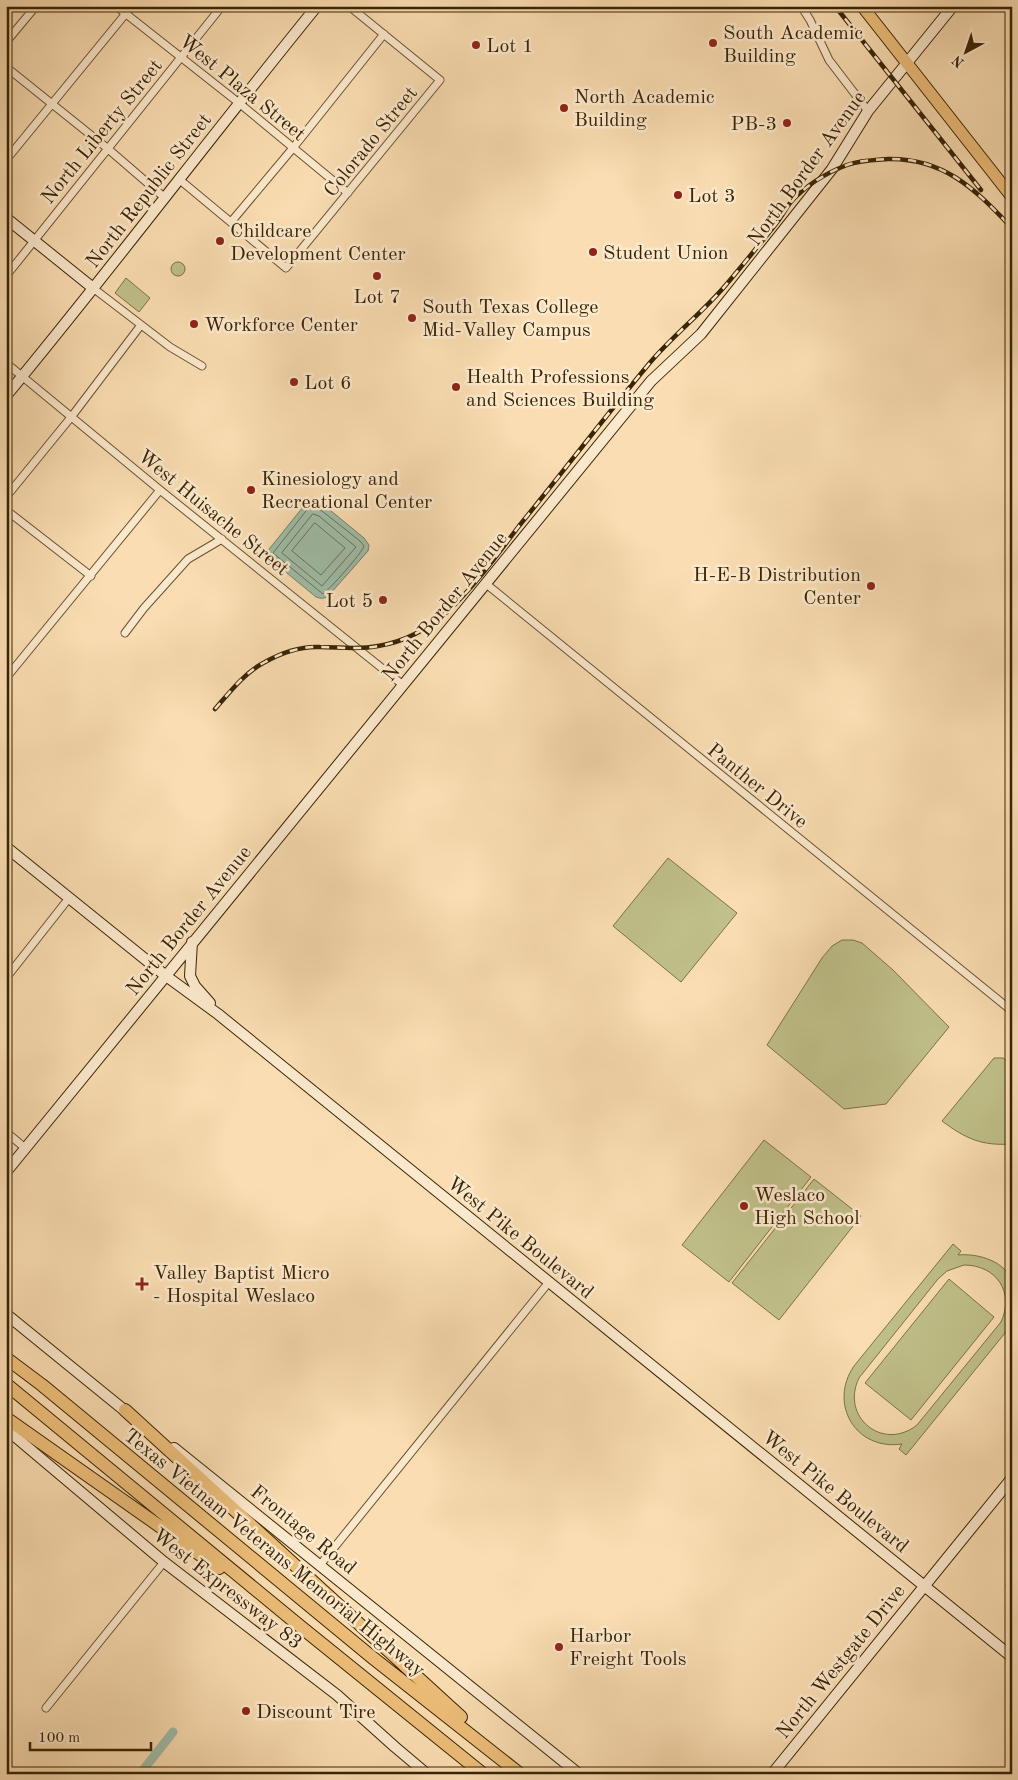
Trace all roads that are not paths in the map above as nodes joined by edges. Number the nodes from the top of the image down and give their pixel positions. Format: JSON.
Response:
{"nodes":[{"id":1,"x":36,"y":6,"type":"edge"},
{"id":2,"x":116,"y":6,"type":"edge"},
{"id":3,"x":132,"y":6,"type":"edge"},
{"id":4,"x":222,"y":6,"type":"edge"},
{"id":5,"x":318,"y":6,"type":"edge"},
{"id":6,"x":350,"y":6,"type":"edge"},
{"id":7,"x":801,"y":6,"type":"edge"},
{"id":8,"x":862,"y":6,"type":"edge"},
{"id":9,"x":953,"y":6,"type":"edge"},
{"id":10,"x":126,"y":14,"type":"junction"},
{"id":11,"x":384,"y":34,"type":"junction"},
{"id":12,"x":6,"y":42,"type":"edge"},
{"id":13,"x":181,"y":56,"type":"junction"},
{"id":14,"x":907,"y":63,"type":"junction"},
{"id":15,"x":6,"y":67,"type":"edge"},
{"id":16,"x":238,"y":102,"type":"junction"},
{"id":17,"x":51,"y":104,"type":"junction"},
{"id":18,"x":868,"y":111,"type":"junction"},
{"id":19,"x":107,"y":148,"type":"junction"},
{"id":20,"x":293,"y":148,"type":"junction"},
{"id":21,"x":6,"y":160,"type":"edge"},
{"id":22,"x":180,"y":180,"type":"junction"},
{"id":23,"x":348,"y":193,"type":"junction"},
{"id":24,"x":1012,"y":197,"type":"edge"},
{"id":25,"x":165,"y":198,"type":"junction"},
{"id":26,"x":6,"y":218,"type":"edge"},
{"id":27,"x":231,"y":222,"type":"junction"},
{"id":28,"x":34,"y":240,"type":"junction"},
{"id":29,"x":6,"y":276,"type":"edge"},
{"id":30,"x":94,"y":288,"type":"junction"},
{"id":31,"x":142,"y":325,"type":"junction"},
{"id":32,"x":6,"y":363,"type":"edge"},
{"id":33,"x":202,"y":366,"type":"dead end"},
{"id":34,"x":23,"y":376,"type":"junction"},
{"id":35,"x":6,"y":396,"type":"edge"},
{"id":36,"x":72,"y":416,"type":"junction"},
{"id":37,"x":160,"y":490,"type":"junction"},
{"id":38,"x":6,"y":497,"type":"edge"},
{"id":39,"x":6,"y":510,"type":"edge"},
{"id":40,"x":222,"y":539,"type":"junction"},
{"id":41,"x":91,"y":576,"type":"junction"},
{"id":42,"x":485,"y":583,"type":"junction"},
{"id":43,"x":125,"y":634,"type":"dead end"},
{"id":44,"x":6,"y":678,"type":"edge"},
{"id":45,"x":403,"y":684,"type":"junction"},
{"id":46,"x":6,"y":847,"type":"edge"},
{"id":47,"x":69,"y":898,"type":"junction"},
{"id":48,"x":192,"y":941,"type":"junction"},
{"id":49,"x":166,"y":976,"type":"junction"},
{"id":50,"x":6,"y":978,"type":"edge"},
{"id":51,"x":1012,"y":1011,"type":"edge"},
{"id":52,"x":218,"y":1014,"type":"junction"},
{"id":53,"x":6,"y":1132,"type":"edge"},
{"id":54,"x":25,"y":1148,"type":"junction"},
{"id":55,"x":6,"y":1172,"type":"edge"},
{"id":56,"x":549,"y":1282,"type":"junction"},
{"id":57,"x":6,"y":1314,"type":"edge"},
{"id":58,"x":6,"y":1358,"type":"edge"},
{"id":59,"x":6,"y":1384,"type":"edge"},
{"id":60,"x":125,"y":1410,"type":"junction"},
{"id":61,"x":6,"y":1418,"type":"edge"},
{"id":62,"x":6,"y":1430,"type":"edge"},
{"id":63,"x":1012,"y":1478,"type":"edge"},
{"id":64,"x":164,"y":1562,"type":"junction"},
{"id":65,"x":320,"y":1565,"type":"junction"},
{"id":66,"x":1012,"y":1584,"type":"edge"},
{"id":67,"x":924,"y":1585,"type":"junction"},
{"id":68,"x":1012,"y":1588,"type":"edge"},
{"id":69,"x":301,"y":1627,"type":"junction"},
{"id":70,"x":1012,"y":1657,"type":"edge"},
{"id":71,"x":46,"y":1708,"type":"dead end"},
{"id":72,"x":428,"y":1774,"type":"edge"},
{"id":73,"x":483,"y":1774,"type":"edge"},
{"id":74,"x":522,"y":1774,"type":"edge"},
{"id":75,"x":579,"y":1774,"type":"edge"},
{"id":76,"x":772,"y":1774,"type":"edge"}],
"edges":[{"from":1,"to":12,"type":"street"},
{"from":2,"to":10,"type":"street","name":"West Plaza Street"},
{"from":3,"to":10,"type":"street"},
{"from":4,"to":13,"type":"street","name":"North Liberty Street"},
{"from":5,"to":16,"type":"street","name":"North Republic Street"},
{"from":6,"to":11,"type":"street"},
{"from":7,"to":18,"type":"street"},
{"from":8,"to":14,"type":"main road"},
{"from":9,"to":14,"type":"street","name":"North Border Avenue"},
{"from":10,"to":13,"type":"street","name":"West Plaza Street"},
{"from":10,"to":17,"type":"street"},
{"from":11,"to":20,"type":"street"},
{"from":11,"to":23,"type":"street","name":"Colorado Street"},
{"from":13,"to":16,"type":"street","name":"West Plaza Street"},
{"from":13,"to":19,"type":"street","name":"North Liberty Street"},
{"from":14,"to":18,"type":"street","name":"North Border Avenue"},
{"from":14,"to":24,"type":"main road"},
{"from":15,"to":17,"type":"street"},
{"from":16,"to":20,"type":"street","name":"West Plaza Street"},
{"from":16,"to":22,"type":"street","name":"North Republic Street"},
{"from":17,"to":19,"type":"street"},
{"from":17,"to":21,"type":"street"},
{"from":18,"to":42,"type":"street","name":"North Border Avenue"},
{"from":19,"to":25,"type":"street"},
{"from":19,"to":28,"type":"street","name":"North Liberty Street"},
{"from":20,"to":23,"type":"street","name":"West Plaza Street"},
{"from":20,"to":27,"type":"street"},
{"from":22,"to":25,"type":"street","name":"North Republic Street"},
{"from":22,"to":27,"type":"street"},
{"from":23,"to":27,"type":"street","name":"Colorado Street"},
{"from":25,"to":30,"type":"street","name":"North Republic Street"},
{"from":26,"to":28,"type":"street"},
{"from":28,"to":29,"type":"street","name":"North Liberty Street"},
{"from":28,"to":30,"type":"street"},
{"from":30,"to":31,"type":"street"},
{"from":30,"to":34,"type":"street","name":"North Republic Street"},
{"from":31,"to":33,"type":"street"},
{"from":31,"to":36,"type":"street"},
{"from":32,"to":34,"type":"street","name":"West Huisache Street"},
{"from":34,"to":35,"type":"street","name":"North Republic Street"},
{"from":34,"to":36,"type":"street","name":"West Huisache Street"},
{"from":36,"to":37,"type":"street","name":"West Huisache Street"},
{"from":36,"to":38,"type":"street"},
{"from":37,"to":40,"type":"street","name":"West Huisache Street"},
{"from":37,"to":41,"type":"street"},
{"from":39,"to":41,"type":"street"},
{"from":40,"to":43,"type":"street"},
{"from":40,"to":45,"type":"street","name":"West Huisache Street"},
{"from":41,"to":44,"type":"street"},
{"from":42,"to":45,"type":"street","name":"North Border Avenue"},
{"from":42,"to":51,"type":"street","name":"Panther Drive"},
{"from":45,"to":48,"type":"street","name":"North Border Avenue"},
{"from":46,"to":47,"type":"street","name":"West Pike Boulevard"},
{"from":47,"to":49,"type":"street","name":"West Pike Boulevard"},
{"from":47,"to":50,"type":"street"},
{"from":48,"to":49,"type":"street","name":"North Border Avenue"},
{"from":48,"to":52,"type":"street"},
{"from":49,"to":52,"type":"street","name":"West Pike Boulevard"},
{"from":49,"to":54,"type":"street","name":"North Border Avenue"},
{"from":52,"to":56,"type":"street","name":"West Pike Boulevard"},
{"from":53,"to":54,"type":"street"},
{"from":54,"to":55,"type":"street","name":"North Border Avenue"},
{"from":56,"to":65,"type":"street"},
{"from":56,"to":67,"type":"street","name":"West Pike Boulevard"},
{"from":57,"to":60,"type":"street","name":"Frontage Road"},
{"from":58,"to":74,"type":"highway","name":"Texas Vietnam Veterans Memorial Highway"},
{"from":59,"to":69,"type":"highway","name":"Texas Vietnam Veterans Memorial Highway"},
{"from":60,"to":65,"type":"street","name":"Frontage Road"},
{"from":60,"to":74,"type":"highway"},
{"from":61,"to":69,"type":"highway"},
{"from":62,"to":64,"type":"street","name":"West Expressway 83"},
{"from":63,"to":67,"type":"street","name":"North Westgate Drive"},
{"from":64,"to":71,"type":"street"},
{"from":64,"to":72,"type":"street","name":"West Expressway 83"},
{"from":65,"to":75,"type":"street","name":"Frontage Road"},
{"from":66,"to":68,"type":"street"},
{"from":67,"to":70,"type":"street","name":"West Pike Boulevard"},
{"from":67,"to":76,"type":"street","name":"North Westgate Drive"},
{"from":69,"to":73,"type":"highway","name":"Texas Vietnam Veterans Memorial Highway"}]}
